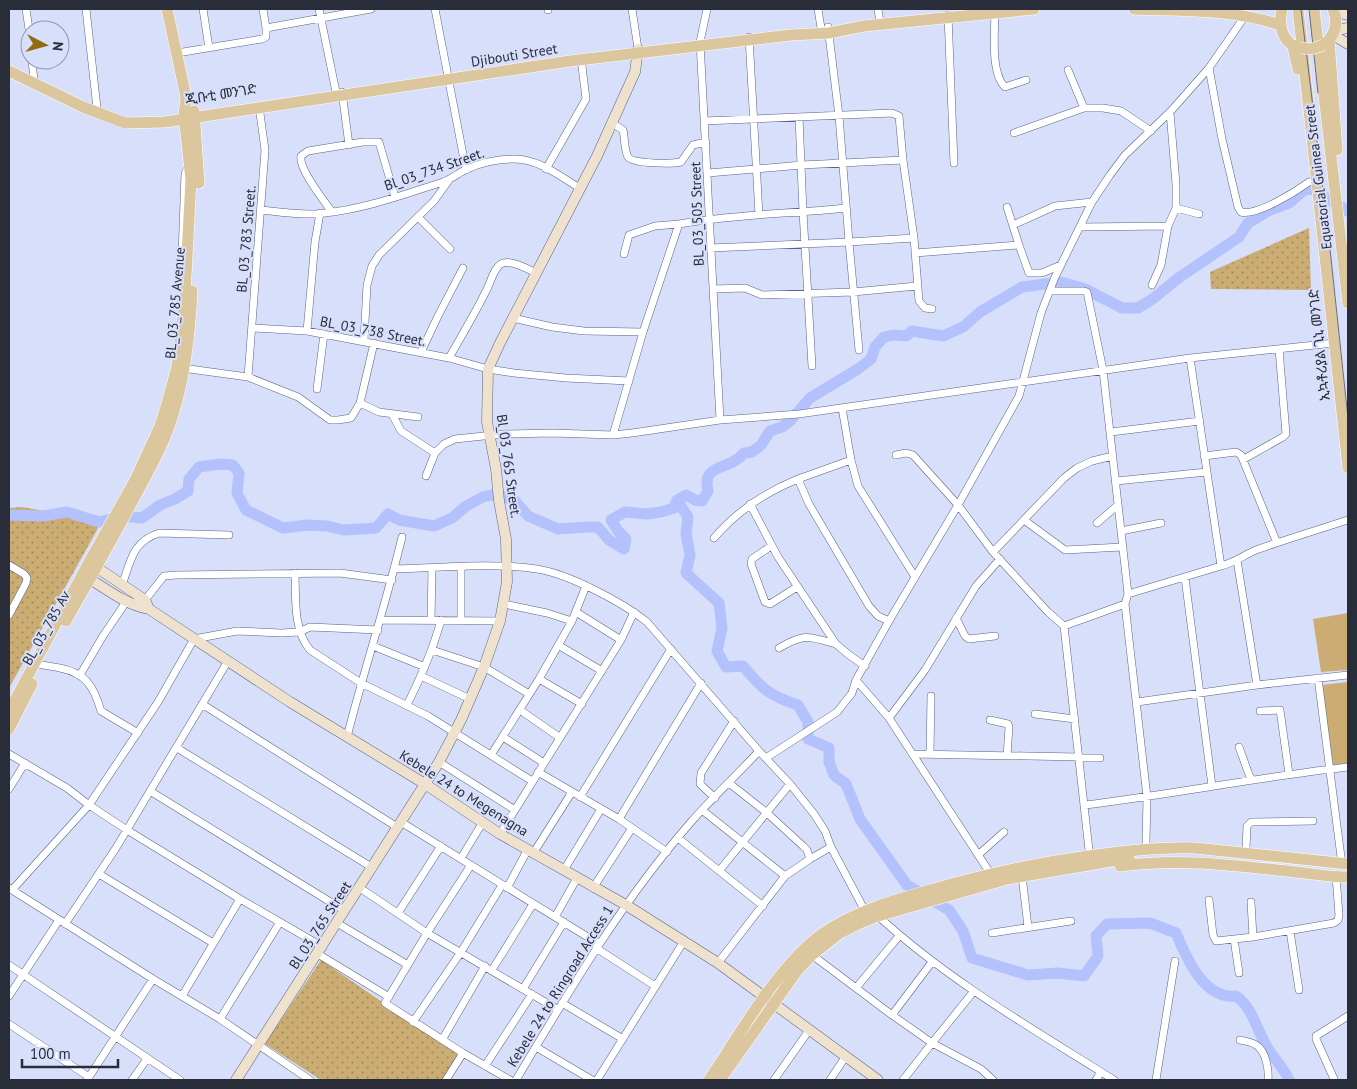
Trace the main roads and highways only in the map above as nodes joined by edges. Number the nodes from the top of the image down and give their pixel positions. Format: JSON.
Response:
{"nodes":[{"id":1,"x":167,"y":9,"type":"edge"},
{"id":2,"x":1034,"y":9,"type":"edge"},
{"id":3,"x":1134,"y":9,"type":"edge"},
{"id":4,"x":1282,"y":9,"type":"edge"},
{"id":5,"x":1298,"y":9,"type":"edge"},
{"id":6,"x":1314,"y":9,"type":"edge"},
{"id":7,"x":994,"y":10,"type":"edge"},
{"id":8,"x":1334,"y":10,"type":"edge"},
{"id":9,"x":948,"y":17,"type":"junction"},
{"id":10,"x":1280,"y":25,"type":"junction"},
{"id":11,"x":826,"y":29,"type":"junction"},
{"id":12,"x":1330,"y":38,"type":"junction"},
{"id":13,"x":1297,"y":47,"type":"junction"},
{"id":14,"x":9,"y":67,"type":"edge"},
{"id":15,"x":9,"y":71,"type":"edge"},
{"id":16,"x":196,"y":114,"type":"junction"},
{"id":17,"x":169,"y":119,"type":"junction"},
{"id":18,"x":188,"y":145,"type":"junction"},
{"id":19,"x":1312,"y":184,"type":"junction"},
{"id":20,"x":1335,"y":194,"type":"junction"},
{"id":21,"x":1317,"y":211,"type":"joint"},
{"id":22,"x":1348,"y":303,"type":"edge"},
{"id":23,"x":181,"y":367,"type":"junction"},
{"id":24,"x":1348,"y":468,"type":"edge"},
{"id":25,"x":107,"y":539,"type":"junction"},
{"id":26,"x":39,"y":664,"type":"junction"},
{"id":27,"x":9,"y":712,"type":"edge"},
{"id":28,"x":9,"y":728,"type":"edge"},
{"id":29,"x":1178,"y":851,"type":"junction"},
{"id":30,"x":1346,"y":859,"type":"edge"},
{"id":31,"x":1074,"y":862,"type":"junction"},
{"id":32,"x":1348,"y":870,"type":"edge"},
{"id":33,"x":1348,"y":877,"type":"edge"},
{"id":34,"x":938,"y":893,"type":"junction"},
{"id":35,"x":769,"y":1000,"type":"junction"},
{"id":36,"x":709,"y":1080,"type":"edge"},
{"id":37,"x":720,"y":1080,"type":"edge"}],
"edges":[{"from":1,"to":16,"type":"main road"},
{"from":2,"to":7,"type":"main road","name":"Djibouti Street"},
{"from":3,"to":10,"type":"main road"},
{"from":4,"to":10,"type":"main road"},
{"from":5,"to":19,"type":"main road","name":"Equatorial Guinea Street"},
{"from":6,"to":20,"type":"main road","name":"Equatorial Guinea Street"},
{"from":7,"to":9,"type":"main road","name":"Djibouti Street"},
{"from":8,"to":12,"type":"main road"},
{"from":9,"to":11,"type":"main road","name":"Djibouti Street"},
{"from":9,"to":11,"type":"main road","name":"Djibouti Street"},
{"from":10,"to":13,"type":"main road"},
{"from":11,"to":16,"type":"main road","name":"Djibouti Street"},
{"from":12,"to":13,"type":"main road","bridge":true},
{"from":12,"to":20,"type":"main road"},
{"from":13,"to":19,"type":"main road"},
{"from":14,"to":17,"type":"main road","name":"ጂቡቲ መንገድ"},
{"from":15,"to":17,"type":"main road"},
{"from":16,"to":17,"type":"main road","name":"ጂቡቲ መንገድ"},
{"from":16,"to":18,"type":"main road","name":"BL_03_785 Avenue"},
{"from":16,"to":23,"type":"main road","name":"BL_03_785 Avenue"},
{"from":17,"to":18,"type":"main road"},
{"from":18,"to":23,"type":"main road","name":"BL_03_785 Avenue"},
{"from":19,"to":21,"type":"main road","name":"Equatorial Guinea Street"},
{"from":20,"to":22,"type":"main road","name":"Equatorial Guinea Street"},
{"from":21,"to":24,"type":"main road","name":"ኢኳቶሪያል ጊኒ መንገድ"},
{"from":23,"to":25,"type":"main road","name":"BL_03_785 Avenue"},
{"from":25,"to":26,"type":"main road","name":"BL_03_785 Av"},
{"from":25,"to":26,"type":"main road","name":"BL_03_785 Av"},
{"from":26,"to":27,"type":"main road","name":"BL_03_785 Av"},
{"from":26,"to":28,"type":"main road","name":"BL_03_785 Av"},
{"from":29,"to":30,"type":"main road"},
{"from":29,"to":31,"type":"main road"},
{"from":29,"to":32,"type":"main road"},
{"from":30,"to":31,"type":"main road"},
{"from":31,"to":33,"type":"main road"},
{"from":31,"to":34,"type":"main road"},
{"from":31,"to":34,"type":"main road"},
{"from":34,"to":35,"type":"main road"},
{"from":34,"to":35,"type":"main road"},
{"from":35,"to":36,"type":"main road"},
{"from":35,"to":37,"type":"main road"}]}
